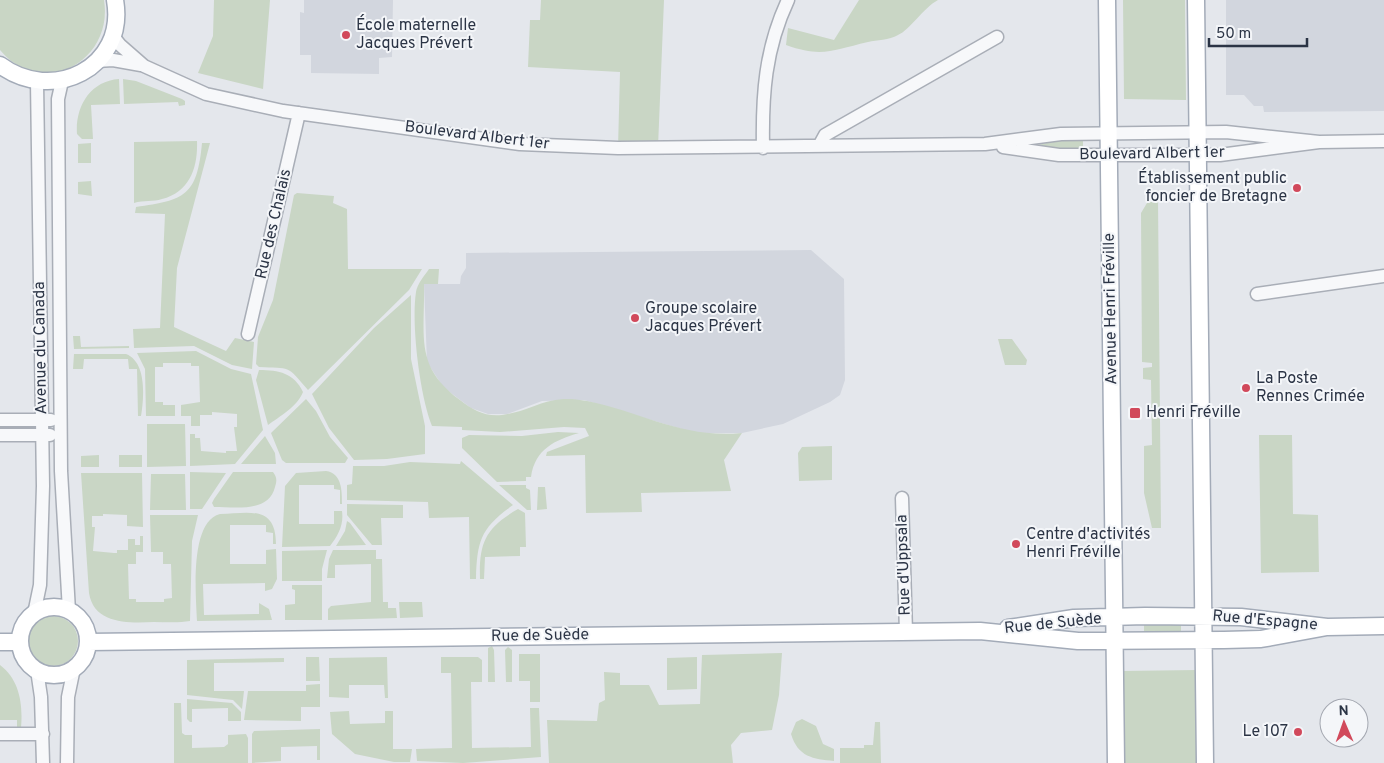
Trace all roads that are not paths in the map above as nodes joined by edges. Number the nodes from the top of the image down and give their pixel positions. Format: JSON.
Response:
{"nodes":[{"id":1,"x":115,"y":0,"type":"edge"},
{"id":2,"x":788,"y":0,"type":"edge"},
{"id":3,"x":1108,"y":0,"type":"edge"},
{"id":4,"x":1196,"y":0,"type":"edge"},
{"id":5,"x":112,"y":35,"type":"junction"},
{"id":6,"x":997,"y":37,"type":"dead end"},
{"id":7,"x":97,"y":61,"type":"junction"},
{"id":8,"x":0,"y":65,"type":"edge"},
{"id":9,"x":144,"y":66,"type":"junction"},
{"id":10,"x":62,"y":81,"type":"junction"},
{"id":11,"x":37,"y":82,"type":"junction"},
{"id":12,"x":299,"y":113,"type":"junction"},
{"id":13,"x":1109,"y":133,"type":"junction"},
{"id":14,"x":1198,"y":133,"type":"junction"},
{"id":15,"x":1384,"y":141,"type":"edge"},
{"id":16,"x":1319,"y":142,"type":"junction"},
{"id":17,"x":985,"y":144,"type":"junction"},
{"id":18,"x":819,"y":146,"type":"junction"},
{"id":19,"x":763,"y":148,"type":"junction"},
{"id":20,"x":1198,"y":154,"type":"junction"},
{"id":21,"x":1109,"y":155,"type":"junction"},
{"id":22,"x":1384,"y":276,"type":"edge"},
{"id":23,"x":1257,"y":294,"type":"dead end"},
{"id":24,"x":248,"y":334,"type":"dead end"},
{"id":25,"x":0,"y":420,"type":"edge"},
{"id":26,"x":42,"y":420,"type":"junction"},
{"id":27,"x":61,"y":420,"type":"junction"},
{"id":28,"x":0,"y":435,"type":"edge"},
{"id":29,"x":42,"y":435,"type":"junction"},
{"id":30,"x":61,"y":435,"type":"junction"},
{"id":31,"x":902,"y":498,"type":"dead end"},
{"id":32,"x":70,"y":610,"type":"junction"},
{"id":33,"x":34,"y":614,"type":"junction"},
{"id":34,"x":1204,"y":616,"type":"junction"},
{"id":35,"x":1115,"y":617,"type":"junction"},
{"id":36,"x":1260,"y":619,"type":"junction"},
{"id":37,"x":1327,"y":626,"type":"junction"},
{"id":38,"x":1384,"y":626,"type":"edge"},
{"id":39,"x":991,"y":631,"type":"junction"},
{"id":40,"x":906,"y":632,"type":"junction"},
{"id":41,"x":1261,"y":638,"type":"junction"},
{"id":42,"x":1204,"y":640,"type":"junction"},
{"id":43,"x":1115,"y":641,"type":"junction"},
{"id":44,"x":0,"y":642,"type":"edge"},
{"id":45,"x":20,"y":642,"type":"junction"},
{"id":46,"x":88,"y":642,"type":"junction"},
{"id":47,"x":74,"y":668,"type":"junction"},
{"id":48,"x":37,"y":670,"type":"junction"},
{"id":49,"x":0,"y":734,"type":"edge"},
{"id":50,"x":43,"y":734,"type":"junction"},
{"id":51,"x":44,"y":763,"type":"edge"},
{"id":52,"x":67,"y":763,"type":"edge"},
{"id":53,"x":1116,"y":763,"type":"edge"},
{"id":54,"x":1205,"y":763,"type":"edge"}],
"edges":[{"from":1,"to":5,"type":"main road"},
{"from":2,"to":19,"type":"street"},
{"from":3,"to":13,"type":"main road","name":"Avenue Henri Fréville"},
{"from":4,"to":14,"type":"main road"},
{"from":5,"to":7,"type":"main road"},
{"from":5,"to":9,"type":"street","name":"Boulevard Albert 1er"},
{"from":6,"to":18,"type":"street"},
{"from":7,"to":9,"type":"street","name":"Boulevard Albert 1er"},
{"from":7,"to":10,"type":"main road"},
{"from":8,"to":11,"type":"main road"},
{"from":9,"to":12,"type":"street","name":"Boulevard Albert 1er"},
{"from":10,"to":11,"type":"main road"},
{"from":10,"to":27,"type":"street","name":"Avenue du Canada"},
{"from":11,"to":26,"type":"street","name":"Avenue du Canada"},
{"from":12,"to":19,"type":"street","name":"Boulevard Albert 1er"},
{"from":12,"to":24,"type":"street","name":"Rue des Chalais"},
{"from":13,"to":14,"type":"street","name":"Boulevard Albert 1er"},
{"from":13,"to":17,"type":"street","name":"Boulevard Albert 1er"},
{"from":13,"to":21,"type":"main road","name":"Avenue Henri Fréville"},
{"from":14,"to":16,"type":"street","name":"Boulevard Albert 1er"},
{"from":14,"to":20,"type":"main road"},
{"from":15,"to":16,"type":"street","name":"Boulevard Albert 1er"},
{"from":16,"to":20,"type":"street","name":"Boulevard Albert 1er"},
{"from":17,"to":18,"type":"street","name":"Boulevard Albert 1er"},
{"from":17,"to":21,"type":"street","name":"Boulevard Albert 1er"},
{"from":18,"to":19,"type":"street","name":"Boulevard Albert 1er"},
{"from":20,"to":21,"type":"street","name":"Boulevard Albert 1er"},
{"from":20,"to":34,"type":"main road"},
{"from":21,"to":35,"type":"main road","name":"Avenue Henri Fréville"},
{"from":22,"to":23,"type":"street"},
{"from":25,"to":26,"type":"street"},
{"from":26,"to":27,"type":"street"},
{"from":26,"to":29,"type":"street","name":"Avenue du Canada"},
{"from":27,"to":30,"type":"street","name":"Avenue du Canada"},
{"from":28,"to":29,"type":"street"},
{"from":29,"to":30,"type":"street"},
{"from":29,"to":33,"type":"street","name":"Avenue du Canada"},
{"from":30,"to":32,"type":"street","name":"Avenue du Canada"},
{"from":31,"to":40,"type":"street","name":"Rue d'Uppsala"},
{"from":32,"to":33,"type":"main road"},
{"from":32,"to":46,"type":"main road"},
{"from":33,"to":45,"type":"main road"},
{"from":34,"to":35,"type":"main road"},
{"from":34,"to":36,"type":"main road","name":"Rue d'Espagne"},
{"from":34,"to":42,"type":"main road"},
{"from":35,"to":39,"type":"main road","name":"Rue de Suède"},
{"from":35,"to":43,"type":"main road","name":"Avenue Henri Fréville"},
{"from":36,"to":37,"type":"main road","name":"Rue d'Espagne"},
{"from":36,"to":41,"type":"street"},
{"from":37,"to":38,"type":"main road","name":"Rue d'Espagne"},
{"from":37,"to":41,"type":"main road","name":"Rue d'Espagne"},
{"from":39,"to":40,"type":"main road","name":"Rue de Suède"},
{"from":39,"to":43,"type":"main road","name":"Rue de Suède"},
{"from":40,"to":46,"type":"main road","name":"Rue de Suède"},
{"from":41,"to":42,"type":"main road","name":"Rue d'Espagne"},
{"from":42,"to":43,"type":"main road"},
{"from":42,"to":54,"type":"main road"},
{"from":43,"to":53,"type":"main road","name":"Avenue Henri Fréville"},
{"from":44,"to":45,"type":"main road"},
{"from":45,"to":48,"type":"main road"},
{"from":46,"to":47,"type":"main road"},
{"from":47,"to":48,"type":"main road"},
{"from":47,"to":52,"type":"street"},
{"from":48,"to":50,"type":"street"},
{"from":49,"to":50,"type":"street"},
{"from":50,"to":51,"type":"street"}]}
